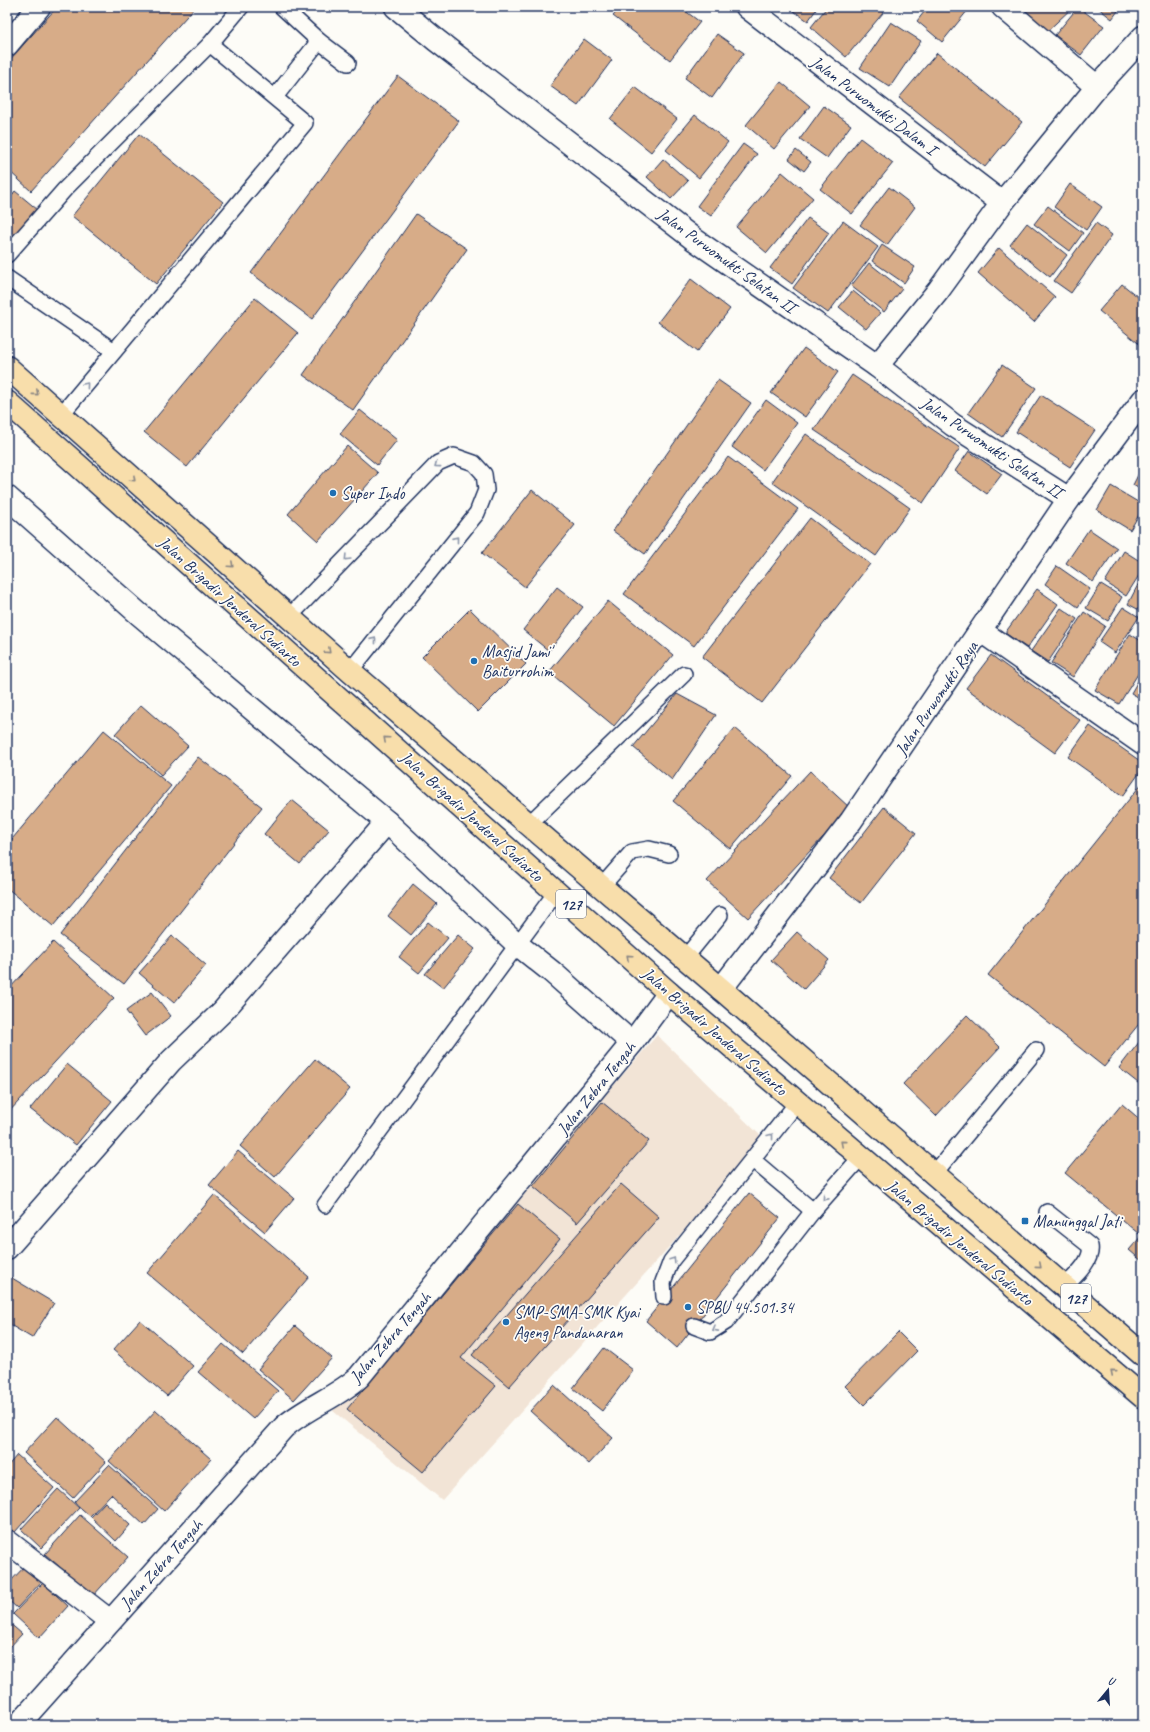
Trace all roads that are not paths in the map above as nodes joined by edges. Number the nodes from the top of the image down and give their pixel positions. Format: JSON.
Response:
{"nodes":[{"id":1,"x":39,"y":7,"type":"edge"},
{"id":2,"x":241,"y":7,"type":"edge"},
{"id":3,"x":282,"y":7,"type":"edge"},
{"id":4,"x":396,"y":7,"type":"edge"},
{"id":5,"x":747,"y":7,"type":"edge"},
{"id":6,"x":1003,"y":7,"type":"edge"},
{"id":7,"x":1143,"y":37,"type":"edge"},
{"id":8,"x":319,"y":41,"type":"junction"},
{"id":9,"x":210,"y":44,"type":"junction"},
{"id":10,"x":7,"y":45,"type":"edge"},
{"id":11,"x":348,"y":64,"type":"dead end"},
{"id":12,"x":1097,"y":87,"type":"junction"},
{"id":13,"x":275,"y":97,"type":"junction"},
{"id":14,"x":1002,"y":203,"type":"junction"},
{"id":15,"x":7,"y":255,"type":"edge"},
{"id":16,"x":7,"y":278,"type":"edge"},
{"id":17,"x":114,"y":351,"type":"junction"},
{"id":18,"x":877,"y":366,"type":"junction"},
{"id":19,"x":7,"y":367,"type":"edge"},
{"id":20,"x":7,"y":402,"type":"edge"},
{"id":21,"x":1140,"y":411,"type":"edge"},
{"id":22,"x":61,"y":415,"type":"junction"},
{"id":23,"x":7,"y":498,"type":"edge"},
{"id":24,"x":1069,"y":499,"type":"junction"},
{"id":25,"x":289,"y":617,"type":"junction"},
{"id":26,"x":981,"y":631,"type":"junction"},
{"id":27,"x":350,"y":671,"type":"junction"},
{"id":28,"x":684,"y":674,"type":"dead end"},
{"id":29,"x":1143,"y":744,"type":"edge"},
{"id":30,"x":387,"y":822,"type":"junction"},
{"id":31,"x":529,"y":824,"type":"junction"},
{"id":32,"x":669,"y":854,"type":"dead end"},
{"id":33,"x":602,"y":886,"type":"junction"},
{"id":34,"x":552,"y":898,"type":"junction"},
{"id":35,"x":720,"y":915,"type":"dead end"},
{"id":36,"x":522,"y":940,"type":"junction"},
{"id":37,"x":685,"y":958,"type":"junction"},
{"id":38,"x":721,"y":989,"type":"junction"},
{"id":39,"x":669,"y":993,"type":"junction"},
{"id":40,"x":632,"y":1043,"type":"junction"},
{"id":41,"x":1036,"y":1050,"type":"dead end"},
{"id":42,"x":798,"y":1103,"type":"junction"},
{"id":43,"x":860,"y":1158,"type":"junction"},
{"id":44,"x":753,"y":1160,"type":"junction"},
{"id":45,"x":934,"y":1174,"type":"junction"},
{"id":46,"x":325,"y":1205,"type":"dead end"},
{"id":47,"x":813,"y":1211,"type":"junction"},
{"id":48,"x":1047,"y":1212,"type":"dead end"},
{"id":49,"x":7,"y":1248,"type":"edge"},
{"id":50,"x":1064,"y":1287,"type":"junction"},
{"id":51,"x":664,"y":1297,"type":"dead end"},
{"id":52,"x":694,"y":1326,"type":"dead end"},
{"id":53,"x":1143,"y":1355,"type":"edge"},
{"id":54,"x":1143,"y":1397,"type":"edge"},
{"id":55,"x":7,"y":1541,"type":"edge"},
{"id":56,"x":110,"y":1621,"type":"junction"},
{"id":57,"x":18,"y":1725,"type":"edge"}],
"edges":[{"from":1,"to":10,"type":"street"},
{"from":2,"to":9,"type":"lane"},
{"from":3,"to":8,"type":"lane"},
{"from":4,"to":18,"type":"street","name":"Jalan Purwomukti Selatan II"},
{"from":5,"to":14,"type":"street","name":"Jalan Purwomukti Dalam I"},
{"from":6,"to":12,"type":"street"},
{"from":7,"to":12,"type":"street"},
{"from":8,"to":11,"type":"lane"},
{"from":8,"to":13,"type":"lane"},
{"from":9,"to":13,"type":"lane"},
{"from":9,"to":15,"type":"lane"},
{"from":12,"to":14,"type":"street"},
{"from":13,"to":17,"type":"lane"},
{"from":14,"to":18,"type":"street"},
{"from":16,"to":17,"type":"lane"},
{"from":22,"to":17,"type":"lane","one_way":true},
{"from":18,"to":24,"type":"street","name":"Jalan Purwomukti Selatan II"},
{"from":19,"to":22,"type":"main road","name":"Jalan Brigadir Jenderal Sudiarto","number":"127","one_way":true},
{"from":34,"to":20,"type":"main road","name":"Jalan Brigadir Jenderal Sudiarto","number":"127","one_way":true},
{"from":21,"to":24,"type":"street","name":"Jalan Purwomukti Raya"},
{"from":22,"to":25,"type":"main road","name":"Jalan Brigadir Jenderal Sudiarto","number":"127","one_way":true},
{"from":23,"to":30,"type":"street"},
{"from":24,"to":26,"type":"street","name":"Jalan Purwomukti Raya"},
{"from":25,"to":27,"type":"main road","name":"Jalan Brigadir Jenderal Sudiarto","number":"127","one_way":true},
{"from":27,"to":25,"type":"lane","one_way":true},
{"from":26,"to":29,"type":"street"},
{"from":26,"to":38,"type":"street","name":"Jalan Purwomukti Raya"},
{"from":27,"to":31,"type":"main road","name":"Jalan Brigadir Jenderal Sudiarto","number":"127"},
{"from":28,"to":31,"type":"lane"},
{"from":30,"to":36,"type":"street"},
{"from":30,"to":49,"type":"street"},
{"from":31,"to":33,"type":"main road","name":"Jalan Brigadir Jenderal Sudiarto","number":"127"},
{"from":32,"to":33,"type":"lane"},
{"from":33,"to":37,"type":"main road","name":"Jalan Brigadir Jenderal Sudiarto","number":"127"},
{"from":34,"to":36,"type":"lane"},
{"from":39,"to":34,"type":"main road","name":"Jalan Brigadir Jenderal Sudiarto","number":"127","one_way":true},
{"from":35,"to":37,"type":"lane"},
{"from":36,"to":40,"type":"street"},
{"from":36,"to":46,"type":"lane"},
{"from":37,"to":38,"type":"main road","name":"Jalan Brigadir Jenderal Sudiarto","number":"127"},
{"from":38,"to":45,"type":"main road","name":"Jalan Brigadir Jenderal Sudiarto","number":"127"},
{"from":39,"to":40,"type":"street","name":"Jalan Zebra Tengah"},
{"from":39,"to":42,"type":"main road","name":"Jalan Brigadir Jenderal Sudiarto","number":"127"},
{"from":40,"to":56,"type":"street","name":"Jalan Zebra Tengah"},
{"from":41,"to":45,"type":"lane"},
{"from":43,"to":42,"type":"main road","name":"Jalan Brigadir Jenderal Sudiarto","number":"127","one_way":true},
{"from":44,"to":42,"type":"lane","one_way":true},
{"from":43,"to":47,"type":"lane","one_way":true},
{"from":54,"to":43,"type":"main road","name":"Jalan Brigadir Jenderal Sudiarto","number":"127","one_way":true},
{"from":44,"to":47,"type":"lane"},
{"from":51,"to":44,"type":"lane","one_way":true},
{"from":45,"to":50,"type":"main road","name":"Jalan Brigadir Jenderal Sudiarto","number":"127","one_way":true},
{"from":47,"to":52,"type":"lane","one_way":true},
{"from":48,"to":50,"type":"lane"},
{"from":50,"to":53,"type":"main road","name":"Jalan Brigadir Jenderal Sudiarto","number":"127"},
{"from":55,"to":56,"type":"street"},
{"from":56,"to":57,"type":"street","name":"Jalan Zebra Tengah"}]}
